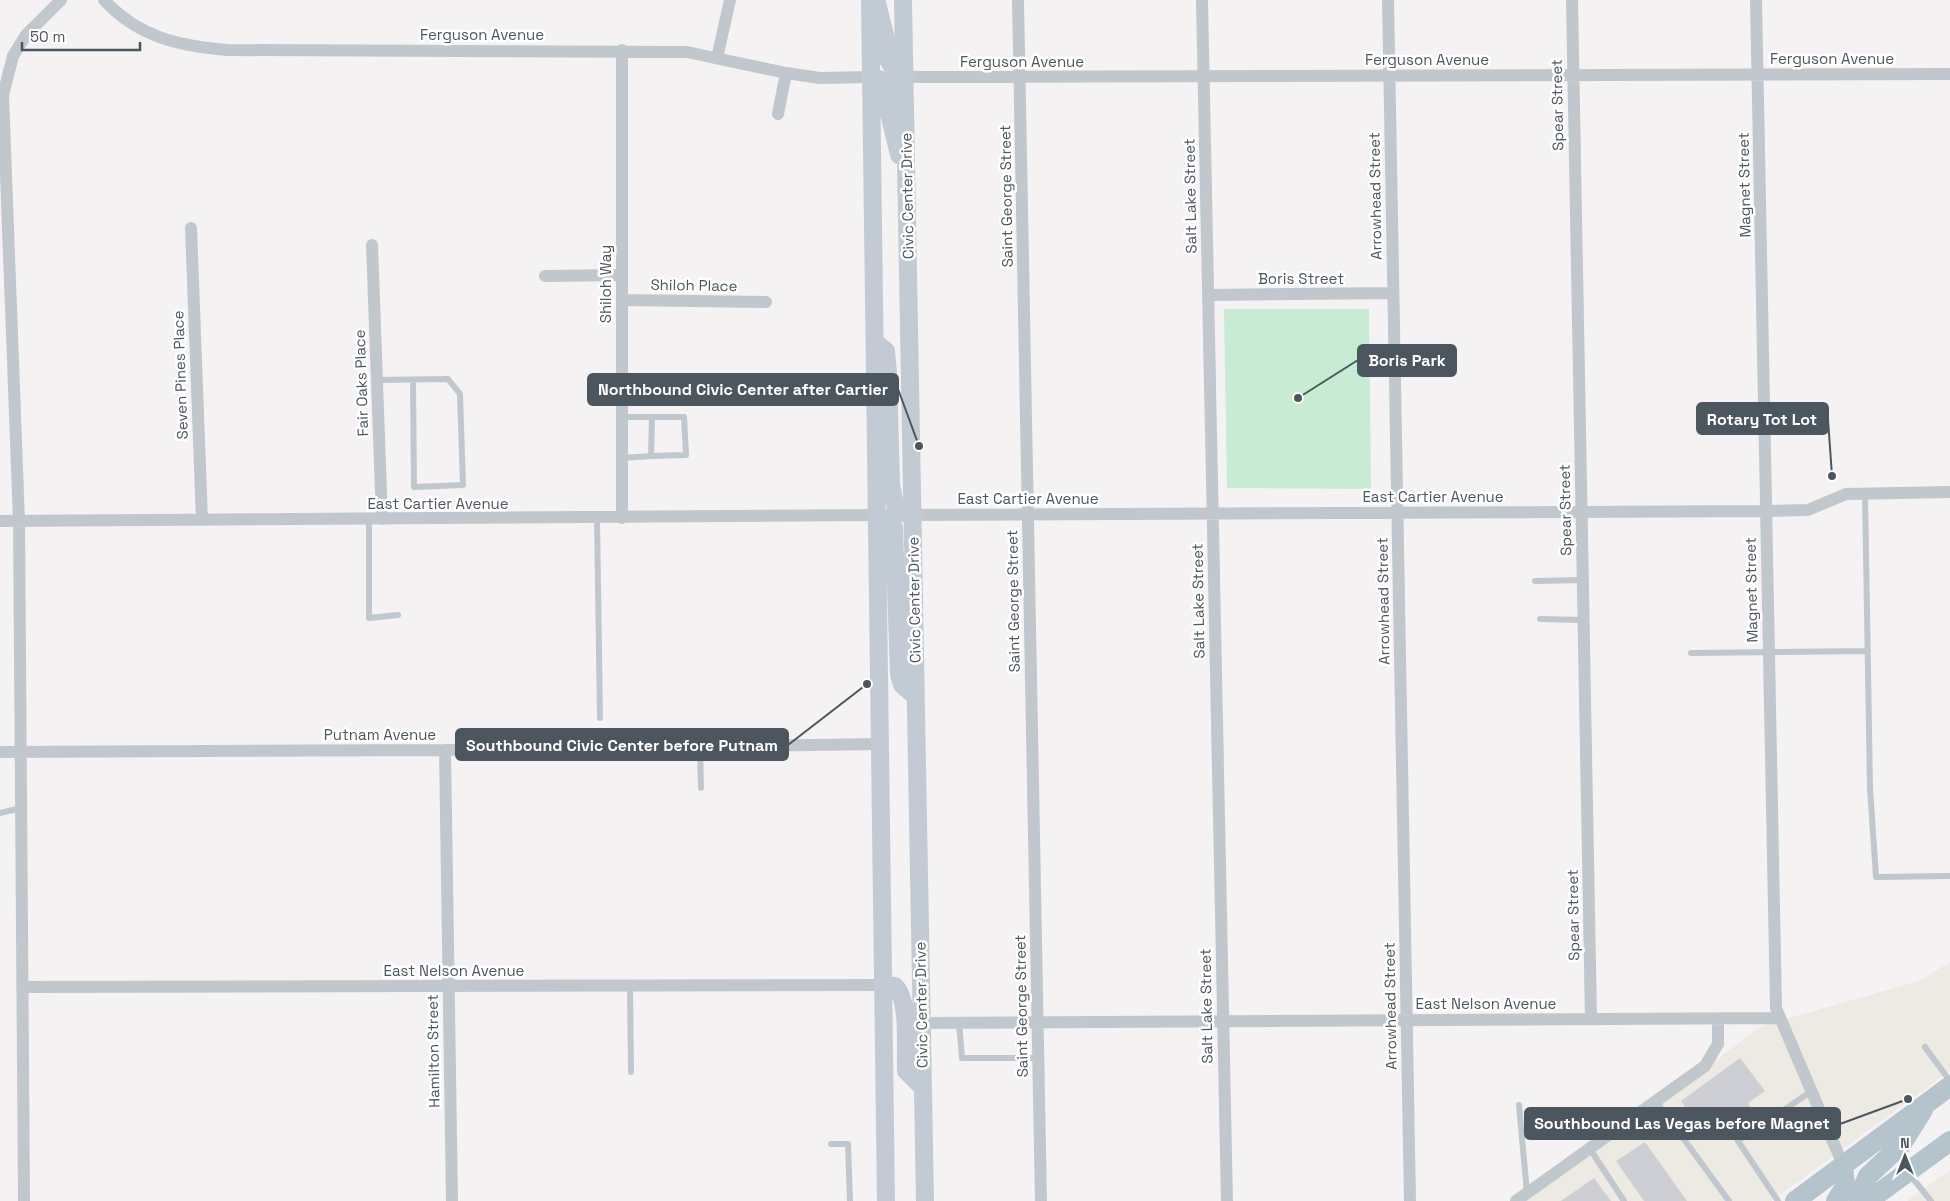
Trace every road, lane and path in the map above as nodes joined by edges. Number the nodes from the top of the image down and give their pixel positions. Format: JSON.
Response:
{"nodes":[{"id":1,"x":61,"y":0,"type":"edge"},
{"id":2,"x":104,"y":0,"type":"edge"},
{"id":3,"x":730,"y":0,"type":"edge"},
{"id":4,"x":870,"y":0,"type":"edge"},
{"id":5,"x":876,"y":0,"type":"edge"},
{"id":6,"x":903,"y":0,"type":"edge"},
{"id":7,"x":1018,"y":0,"type":"edge"},
{"id":8,"x":1202,"y":0,"type":"edge"},
{"id":9,"x":1388,"y":0,"type":"edge"},
{"id":10,"x":1572,"y":0,"type":"edge"},
{"id":11,"x":1756,"y":0,"type":"edge"},
{"id":12,"x":622,"y":50,"type":"junction"},
{"id":13,"x":717,"y":58,"type":"junction"},
{"id":14,"x":786,"y":73,"type":"junction"},
{"id":15,"x":1950,"y":74,"type":"edge"},
{"id":16,"x":1573,"y":75,"type":"junction"},
{"id":17,"x":1758,"y":75,"type":"junction"},
{"id":18,"x":1204,"y":76,"type":"junction"},
{"id":19,"x":1389,"y":76,"type":"junction"},
{"id":20,"x":872,"y":77,"type":"junction"},
{"id":21,"x":905,"y":77,"type":"junction"},
{"id":22,"x":1020,"y":77,"type":"junction"},
{"id":23,"x":778,"y":114,"type":"dead end"},
{"id":24,"x":2,"y":158,"type":"edge"},
{"id":25,"x":907,"y":192,"type":"junction"},
{"id":26,"x":191,"y":228,"type":"dead end"},
{"id":27,"x":372,"y":245,"type":"dead end"},
{"id":28,"x":622,"y":275,"type":"junction"},
{"id":29,"x":545,"y":276,"type":"dead end"},
{"id":30,"x":1393,"y":294,"type":"junction"},
{"id":31,"x":1208,"y":295,"type":"junction"},
{"id":32,"x":622,"y":300,"type":"junction"},
{"id":33,"x":766,"y":302,"type":"dead end"},
{"id":34,"x":874,"y":341,"type":"junction"},
{"id":35,"x":377,"y":380,"type":"junction"},
{"id":36,"x":413,"y":380,"type":"junction"},
{"id":37,"x":622,"y":417,"type":"junction"},
{"id":38,"x":652,"y":417,"type":"junction"},
{"id":39,"x":651,"y":456,"type":"junction"},
{"id":40,"x":622,"y":458,"type":"junction"},
{"id":41,"x":1950,"y":492,"type":"edge"},
{"id":42,"x":1865,"y":494,"type":"junction"},
{"id":43,"x":1766,"y":511,"type":"junction"},
{"id":44,"x":1397,"y":512,"type":"junction"},
{"id":45,"x":1581,"y":512,"type":"junction"},
{"id":46,"x":1212,"y":513,"type":"junction"},
{"id":47,"x":1028,"y":514,"type":"junction"},
{"id":48,"x":876,"y":515,"type":"junction"},
{"id":49,"x":912,"y":515,"type":"junction"},
{"id":50,"x":597,"y":518,"type":"junction"},
{"id":51,"x":622,"y":518,"type":"junction"},
{"id":52,"x":375,"y":519,"type":"junction"},
{"id":53,"x":202,"y":520,"type":"junction"},
{"id":54,"x":0,"y":521,"type":"edge"},
{"id":55,"x":19,"y":521,"type":"junction"},
{"id":56,"x":1583,"y":580,"type":"junction"},
{"id":57,"x":1535,"y":581,"type":"dead end"},
{"id":58,"x":398,"y":616,"type":"dead end"},
{"id":59,"x":1540,"y":619,"type":"dead end"},
{"id":60,"x":1584,"y":620,"type":"junction"},
{"id":61,"x":1868,"y":651,"type":"junction"},
{"id":62,"x":1769,"y":652,"type":"junction"},
{"id":63,"x":1691,"y":653,"type":"dead end"},
{"id":64,"x":915,"y":696,"type":"junction"},
{"id":65,"x":600,"y":718,"type":"dead end"},
{"id":66,"x":881,"y":744,"type":"junction"},
{"id":67,"x":700,"y":747,"type":"junction"},
{"id":68,"x":445,"y":750,"type":"junction"},
{"id":69,"x":0,"y":752,"type":"edge"},
{"id":70,"x":22,"y":752,"type":"junction"},
{"id":71,"x":701,"y":788,"type":"dead end"},
{"id":72,"x":22,"y":808,"type":"junction"},
{"id":73,"x":0,"y":812,"type":"edge"},
{"id":74,"x":1950,"y":876,"type":"edge"},
{"id":75,"x":885,"y":985,"type":"junction"},
{"id":76,"x":630,"y":986,"type":"junction"},
{"id":77,"x":23,"y":987,"type":"junction"},
{"id":78,"x":448,"y":987,"type":"junction"},
{"id":79,"x":1718,"y":1018,"type":"junction"},
{"id":80,"x":1780,"y":1018,"type":"junction"},
{"id":81,"x":1591,"y":1019,"type":"junction"},
{"id":82,"x":1407,"y":1020,"type":"junction"},
{"id":83,"x":1222,"y":1021,"type":"junction"},
{"id":84,"x":959,"y":1022,"type":"junction"},
{"id":85,"x":1038,"y":1022,"type":"junction"},
{"id":86,"x":922,"y":1023,"type":"junction"},
{"id":87,"x":1925,"y":1047,"type":"dead end"},
{"id":88,"x":1038,"y":1058,"type":"junction"},
{"id":89,"x":632,"y":1072,"type":"dead end"},
{"id":90,"x":1950,"y":1081,"type":"edge"},
{"id":91,"x":1950,"y":1086,"type":"edge"},
{"id":92,"x":923,"y":1088,"type":"junction"},
{"id":93,"x":1812,"y":1091,"type":"junction"},
{"id":94,"x":1656,"y":1101,"type":"junction"},
{"id":95,"x":1928,"y":1102,"type":"junction"},
{"id":96,"x":1519,"y":1106,"type":"dead end"},
{"id":97,"x":1950,"y":1141,"type":"edge"},
{"id":98,"x":831,"y":1144,"type":"dead end"},
{"id":99,"x":1590,"y":1149,"type":"junction"},
{"id":100,"x":1843,"y":1165,"type":"junction"},
{"id":101,"x":1908,"y":1172,"type":"junction"},
{"id":102,"x":1522,"y":1197,"type":"edge"},
{"id":103,"x":24,"y":1201,"type":"edge"},
{"id":104,"x":452,"y":1201,"type":"edge"},
{"id":105,"x":850,"y":1201,"type":"edge"},
{"id":106,"x":886,"y":1201,"type":"edge"},
{"id":107,"x":925,"y":1201,"type":"edge"},
{"id":108,"x":1041,"y":1201,"type":"edge"},
{"id":109,"x":1227,"y":1201,"type":"edge"},
{"id":110,"x":1410,"y":1201,"type":"edge"},
{"id":111,"x":1624,"y":1201,"type":"edge"},
{"id":112,"x":1729,"y":1201,"type":"edge"},
{"id":113,"x":1778,"y":1201,"type":"edge"},
{"id":114,"x":1795,"y":1201,"type":"edge"},
{"id":115,"x":1836,"y":1201,"type":"edge"},
{"id":116,"x":1859,"y":1201,"type":"edge"},
{"id":117,"x":1868,"y":1201,"type":"edge"},
{"id":118,"x":1931,"y":1201,"type":"edge"}],
"edges":[{"from":1,"to":24,"type":"street"},
{"from":2,"to":12,"type":"street","name":"Ferguson Avenue"},
{"from":3,"to":13,"type":"street"},
{"from":4,"to":20,"type":"main road"},
{"from":5,"to":21,"type":"main road"},
{"from":6,"to":21,"type":"main road","name":"Civic Center Drive"},
{"from":7,"to":22,"type":"street","name":"Saint George Street"},
{"from":8,"to":18,"type":"street","name":"Salt Lake Street"},
{"from":9,"to":19,"type":"street","name":"Arrowhead Street"},
{"from":10,"to":16,"type":"street","name":"Spear Street"},
{"from":11,"to":17,"type":"street","name":"Magnet Street"},
{"from":12,"to":13,"type":"street","name":"Ferguson Avenue"},
{"from":12,"to":28,"type":"street","name":"Shiloh Way"},
{"from":13,"to":14,"type":"street","name":"Ferguson Avenue"},
{"from":14,"to":20,"type":"street","name":"Ferguson Avenue"},
{"from":14,"to":23,"type":"street"},
{"from":15,"to":17,"type":"street","name":"Ferguson Avenue"},
{"from":16,"to":17,"type":"street","name":"Ferguson Avenue"},
{"from":16,"to":19,"type":"street","name":"Ferguson Avenue"},
{"from":16,"to":45,"type":"street","name":"Spear Street"},
{"from":17,"to":43,"type":"street","name":"Magnet Street"},
{"from":18,"to":19,"type":"street","name":"Ferguson Avenue"},
{"from":18,"to":22,"type":"street","name":"Ferguson Avenue"},
{"from":18,"to":31,"type":"street","name":"Salt Lake Street"},
{"from":19,"to":30,"type":"street","name":"Arrowhead Street"},
{"from":20,"to":25,"type":"main road"},
{"from":20,"to":34,"type":"main road"},
{"from":21,"to":22,"type":"street","name":"Ferguson Avenue"},
{"from":21,"to":25,"type":"main road","name":"Civic Center Drive"},
{"from":22,"to":47,"type":"street","name":"Saint George Street"},
{"from":24,"to":55,"type":"street"},
{"from":25,"to":49,"type":"main road","name":"Civic Center Drive"},
{"from":26,"to":53,"type":"street","name":"Seven Pines Place"},
{"from":27,"to":35,"type":"street","name":"Fair Oaks Place"},
{"from":28,"to":29,"type":"street"},
{"from":28,"to":32,"type":"street","name":"Shiloh Way"},
{"from":30,"to":31,"type":"street","name":"Boris Street"},
{"from":30,"to":44,"type":"street","name":"Arrowhead Street"},
{"from":31,"to":46,"type":"street","name":"Salt Lake Street"},
{"from":32,"to":33,"type":"street","name":"Shiloh Place"},
{"from":32,"to":37,"type":"street","name":"Shiloh Way"},
{"from":34,"to":48,"type":"main road"},
{"from":34,"to":49,"type":"main road"},
{"from":35,"to":36,"type":"lane"},
{"from":35,"to":52,"type":"street","name":"Fair Oaks Place"},
{"from":36,"to":36,"type":"lane"},
{"from":37,"to":38,"type":"lane"},
{"from":37,"to":40,"type":"street","name":"Shiloh Way"},
{"from":38,"to":39,"type":"lane"},
{"from":38,"to":39,"type":"lane"},
{"from":39,"to":40,"type":"lane"},
{"from":40,"to":51,"type":"street","name":"Shiloh Way"},
{"from":41,"to":42,"type":"street","name":"East Cartier Avenue"},
{"from":42,"to":43,"type":"street","name":"East Cartier Avenue"},
{"from":42,"to":61,"type":"lane"},
{"from":43,"to":45,"type":"street","name":"East Cartier Avenue"},
{"from":43,"to":62,"type":"street","name":"Magnet Street"},
{"from":44,"to":45,"type":"street","name":"East Cartier Avenue"},
{"from":44,"to":46,"type":"street","name":"East Cartier Avenue"},
{"from":44,"to":82,"type":"street","name":"Arrowhead Street"},
{"from":45,"to":56,"type":"street","name":"Spear Street"},
{"from":46,"to":47,"type":"street","name":"East Cartier Avenue"},
{"from":46,"to":83,"type":"street","name":"Salt Lake Street"},
{"from":47,"to":49,"type":"street","name":"East Cartier Avenue"},
{"from":47,"to":85,"type":"street","name":"Saint George Street"},
{"from":48,"to":51,"type":"street","name":"East Cartier Avenue"},
{"from":48,"to":64,"type":"main road"},
{"from":48,"to":66,"type":"main road"},
{"from":49,"to":64,"type":"main road","name":"Civic Center Drive"},
{"from":50,"to":51,"type":"street","name":"East Cartier Avenue"},
{"from":50,"to":52,"type":"street","name":"East Cartier Avenue"},
{"from":50,"to":65,"type":"lane"},
{"from":52,"to":53,"type":"street","name":"East Cartier Avenue"},
{"from":52,"to":58,"type":"lane"},
{"from":53,"to":55,"type":"street","name":"East Cartier Avenue"},
{"from":54,"to":55,"type":"street","name":"East Cartier Avenue"},
{"from":55,"to":70,"type":"street"},
{"from":56,"to":57,"type":"lane"},
{"from":56,"to":60,"type":"street","name":"Spear Street"},
{"from":59,"to":60,"type":"lane"},
{"from":60,"to":81,"type":"street","name":"Spear Street"},
{"from":61,"to":62,"type":"lane"},
{"from":61,"to":74,"type":"lane"},
{"from":62,"to":63,"type":"lane"},
{"from":62,"to":80,"type":"street","name":"Magnet Street"},
{"from":64,"to":86,"type":"main road","name":"Civic Center Drive"},
{"from":66,"to":67,"type":"street","name":"Putnam Avenue"},
{"from":66,"to":75,"type":"main road"},
{"from":67,"to":68,"type":"street","name":"Putnam Avenue"},
{"from":67,"to":71,"type":"lane"},
{"from":68,"to":70,"type":"street","name":"Putnam Avenue"},
{"from":68,"to":78,"type":"street","name":"Hamilton Street"},
{"from":69,"to":70,"type":"street","name":"Putnam Avenue"},
{"from":70,"to":72,"type":"street"},
{"from":72,"to":73,"type":"lane"},
{"from":72,"to":77,"type":"street"},
{"from":75,"to":76,"type":"street","name":"East Nelson Avenue"},
{"from":75,"to":92,"type":"main road"},
{"from":75,"to":106,"type":"main road"},
{"from":76,"to":78,"type":"street","name":"East Nelson Avenue"},
{"from":76,"to":89,"type":"lane"},
{"from":77,"to":78,"type":"street","name":"East Nelson Avenue"},
{"from":77,"to":103,"type":"street"},
{"from":78,"to":104,"type":"street","name":"Hamilton Street"},
{"from":79,"to":80,"type":"street","name":"East Nelson Avenue"},
{"from":79,"to":81,"type":"street","name":"East Nelson Avenue"},
{"from":79,"to":94,"type":"street"},
{"from":80,"to":93,"type":"street","name":"Magnet Street"},
{"from":81,"to":82,"type":"street","name":"East Nelson Avenue"},
{"from":82,"to":83,"type":"street","name":"East Nelson Avenue"},
{"from":82,"to":110,"type":"street","name":"Arrowhead Street"},
{"from":83,"to":85,"type":"street","name":"East Nelson Avenue"},
{"from":83,"to":109,"type":"street","name":"Salt Lake Street"},
{"from":84,"to":85,"type":"street","name":"East Nelson Avenue"},
{"from":84,"to":86,"type":"street","name":"East Nelson Avenue"},
{"from":84,"to":88,"type":"lane"},
{"from":85,"to":88,"type":"street","name":"Saint George Street"},
{"from":86,"to":92,"type":"main road","name":"Civic Center Drive"},
{"from":87,"to":90,"type":"lane"},
{"from":88,"to":108,"type":"street","name":"Saint George Street"},
{"from":91,"to":95,"type":"main road"},
{"from":92,"to":107,"type":"main road","name":"Civic Center Drive"},
{"from":93,"to":100,"type":"street","name":"Magnet Street"},
{"from":93,"to":113,"type":"lane"},
{"from":94,"to":99,"type":"street"},
{"from":94,"to":112,"type":"lane"},
{"from":95,"to":100,"type":"main road"},
{"from":95,"to":116,"type":"main road"},
{"from":96,"to":102,"type":"lane"},
{"from":97,"to":101,"type":"main road"},
{"from":98,"to":105,"type":"lane"},
{"from":99,"to":102,"type":"street"},
{"from":99,"to":111,"type":"lane"},
{"from":100,"to":114,"type":"main road"},
{"from":100,"to":115,"type":"main road"},
{"from":101,"to":117,"type":"main road"},
{"from":101,"to":118,"type":"lane"}]}
